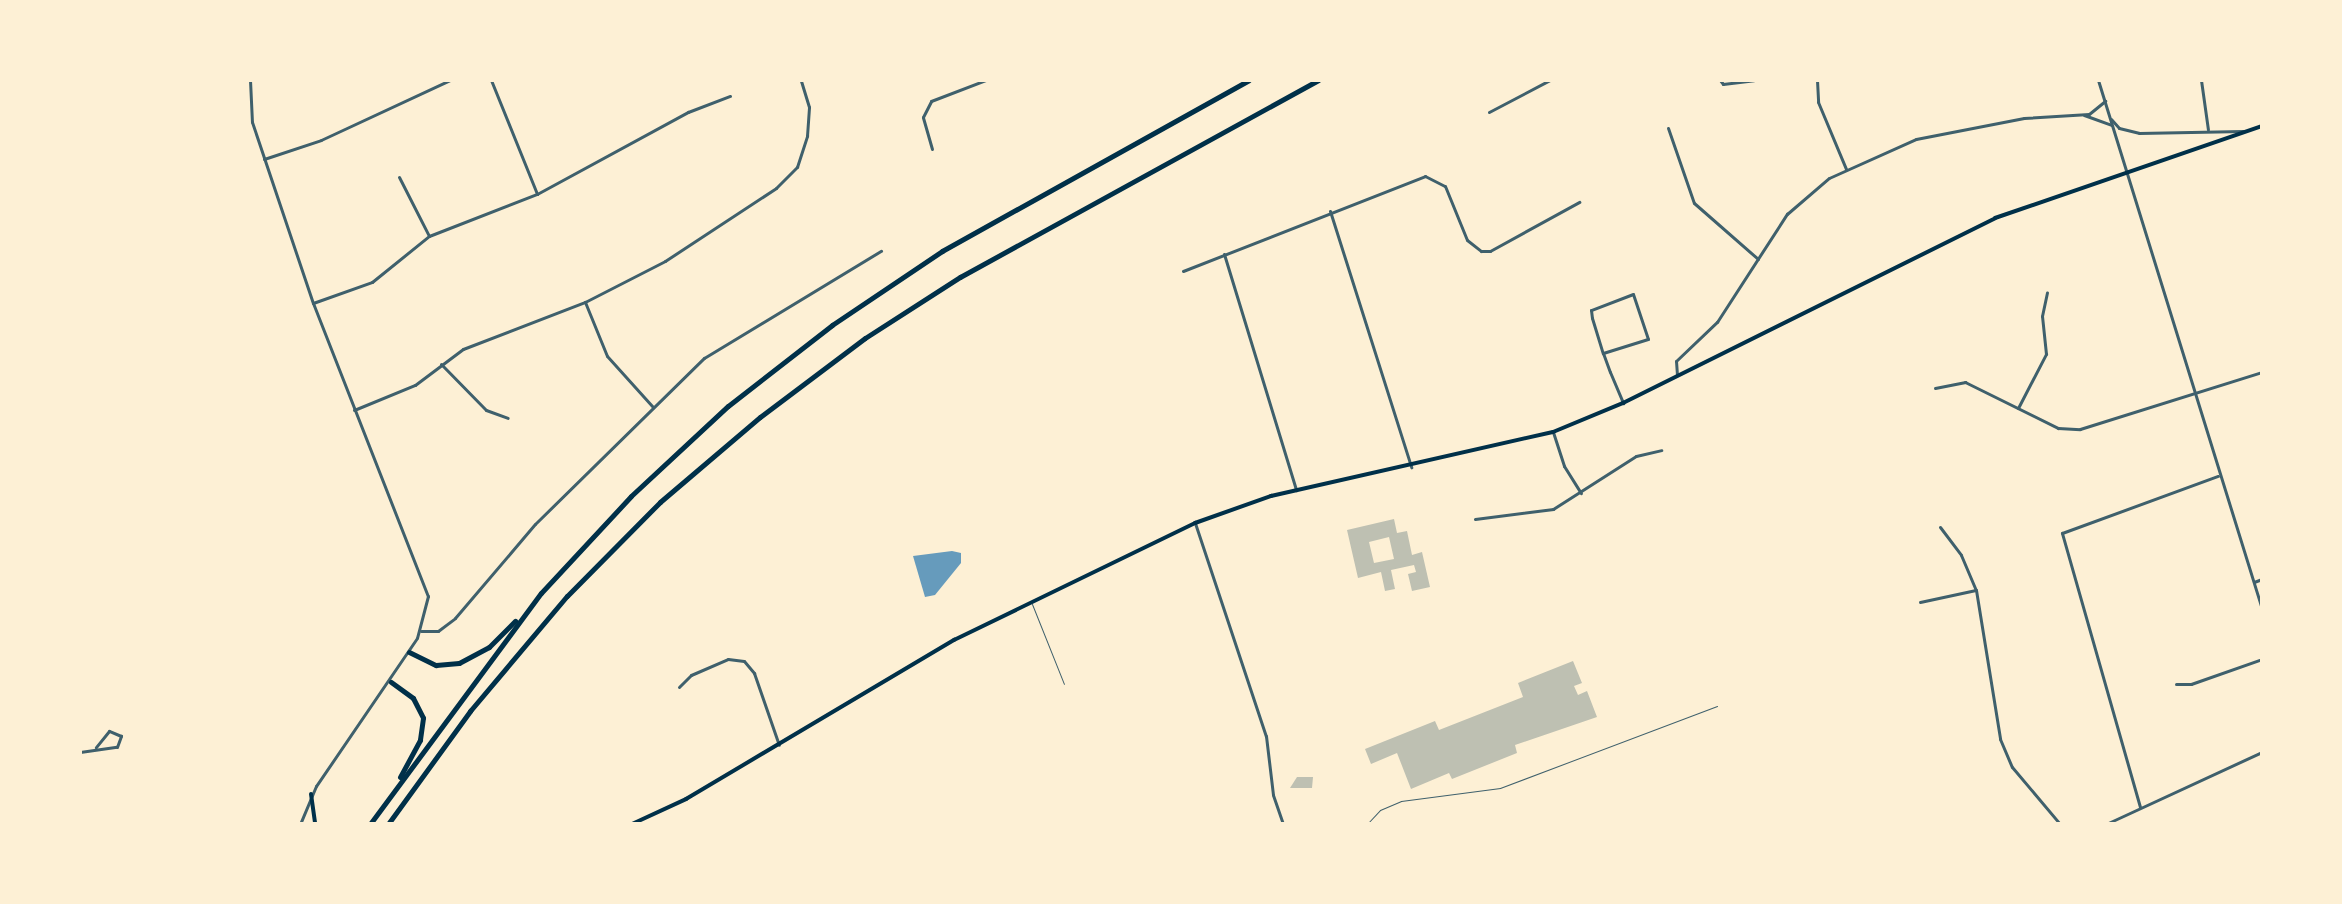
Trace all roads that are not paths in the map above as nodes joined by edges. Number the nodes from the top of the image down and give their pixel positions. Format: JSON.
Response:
{"nodes":[{"id":1,"x":250,"y":80,"type":"edge"},
{"id":2,"x":450,"y":80,"type":"edge"},
{"id":3,"x":491,"y":80,"type":"edge"},
{"id":4,"x":801,"y":80,"type":"edge"},
{"id":5,"x":986,"y":80,"type":"edge"},
{"id":6,"x":1249,"y":80,"type":"edge"},
{"id":7,"x":1318,"y":80,"type":"edge"},
{"id":8,"x":1550,"y":80,"type":"edge"},
{"id":9,"x":1720,"y":80,"type":"edge"},
{"id":10,"x":1754,"y":80,"type":"edge"},
{"id":11,"x":1817,"y":80,"type":"edge"},
{"id":12,"x":2098,"y":80,"type":"edge"},
{"id":13,"x":2201,"y":80,"type":"edge"},
{"id":14,"x":730,"y":96,"type":"dead end"},
{"id":15,"x":2105,"y":101,"type":"junction"},
{"id":16,"x":1489,"y":112,"type":"dead end"},
{"id":17,"x":2081,"y":115,"type":"junction"},
{"id":18,"x":2110,"y":117,"type":"junction"},
{"id":19,"x":2262,"y":126,"type":"edge"},
{"id":20,"x":1668,"y":128,"type":"dead end"},
{"id":21,"x":2114,"y":130,"type":"junction"},
{"id":22,"x":2208,"y":130,"type":"junction"},
{"id":23,"x":2246,"y":131,"type":"junction"},
{"id":24,"x":932,"y":149,"type":"dead end"},
{"id":25,"x":264,"y":159,"type":"junction"},
{"id":26,"x":1846,"y":169,"type":"junction"},
{"id":27,"x":2126,"y":169,"type":"junction"},
{"id":28,"x":399,"y":177,"type":"dead end"},
{"id":29,"x":537,"y":194,"type":"junction"},
{"id":30,"x":1579,"y":202,"type":"dead end"},
{"id":31,"x":1330,"y":211,"type":"junction"},
{"id":32,"x":429,"y":236,"type":"junction"},
{"id":33,"x":881,"y":251,"type":"dead end"},
{"id":34,"x":1224,"y":254,"type":"junction"},
{"id":35,"x":1758,"y":259,"type":"junction"},
{"id":36,"x":1183,"y":271,"type":"dead end"},
{"id":37,"x":2047,"y":293,"type":"dead end"},
{"id":38,"x":585,"y":302,"type":"junction"},
{"id":39,"x":313,"y":303,"type":"junction"},
{"id":40,"x":1603,"y":353,"type":"junction"},
{"id":41,"x":441,"y":364,"type":"junction"},
{"id":42,"x":2262,"y":372,"type":"edge"},
{"id":43,"x":1678,"y":376,"type":"junction"},
{"id":44,"x":1935,"y":388,"type":"dead end"},
{"id":45,"x":2193,"y":394,"type":"junction"},
{"id":46,"x":1623,"y":403,"type":"junction"},
{"id":47,"x":653,"y":407,"type":"junction"},
{"id":48,"x":2018,"y":408,"type":"junction"},
{"id":49,"x":354,"y":410,"type":"junction"},
{"id":50,"x":508,"y":418,"type":"dead end"},
{"id":51,"x":1553,"y":432,"type":"junction"},
{"id":52,"x":1661,"y":450,"type":"dead end"},
{"id":53,"x":1411,"y":467,"type":"junction"},
{"id":54,"x":2218,"y":476,"type":"junction"},
{"id":55,"x":1296,"y":490,"type":"junction"},
{"id":56,"x":1581,"y":493,"type":"junction"},
{"id":57,"x":1475,"y":519,"type":"dead end"},
{"id":58,"x":1195,"y":523,"type":"junction"},
{"id":59,"x":1940,"y":527,"type":"dead end"},
{"id":60,"x":554,"y":579,"type":"junction"},
{"id":61,"x":2262,"y":579,"type":"edge"},
{"id":62,"x":2254,"y":582,"type":"junction"},
{"id":63,"x":1976,"y":590,"type":"junction"},
{"id":64,"x":1031,"y":602,"type":"junction"},
{"id":65,"x":1920,"y":602,"type":"dead end"},
{"id":66,"x":2262,"y":609,"type":"edge"},
{"id":67,"x":421,"y":631,"type":"junction"},
{"id":68,"x":409,"y":652,"type":"junction"},
{"id":69,"x":2262,"y":659,"type":"edge"},
{"id":70,"x":391,"y":682,"type":"junction"},
{"id":71,"x":1064,"y":684,"type":"dead end"},
{"id":72,"x":2176,"y":684,"type":"dead end"},
{"id":73,"x":679,"y":687,"type":"dead end"},
{"id":74,"x":1717,"y":706,"type":"dead end"},
{"id":75,"x":779,"y":745,"type":"junction"},
{"id":76,"x":96,"y":747,"type":"junction"},
{"id":77,"x":80,"y":752,"type":"edge"},
{"id":78,"x":2262,"y":752,"type":"edge"},
{"id":79,"x":311,"y":794,"type":"junction"},
{"id":80,"x":384,"y":805,"type":"junction"},
{"id":81,"x":2141,"y":808,"type":"junction"},
{"id":82,"x":300,"y":824,"type":"edge"},
{"id":83,"x":315,"y":824,"type":"edge"},
{"id":84,"x":370,"y":824,"type":"edge"},
{"id":85,"x":388,"y":824,"type":"edge"},
{"id":86,"x":632,"y":824,"type":"edge"},
{"id":87,"x":1283,"y":824,"type":"edge"},
{"id":88,"x":1367,"y":824,"type":"edge"},
{"id":89,"x":2060,"y":824,"type":"edge"},
{"id":90,"x":2106,"y":824,"type":"edge"}],
"edges":[{"from":1,"to":25,"type":"street"},
{"from":2,"to":25,"type":"street"},
{"from":3,"to":29,"type":"street"},
{"from":4,"to":38,"type":"street"},
{"from":5,"to":24,"type":"street"},
{"from":6,"to":60,"type":"highway"},
{"from":7,"to":85,"type":"highway"},
{"from":8,"to":16,"type":"street"},
{"from":9,"to":10,"type":"street"},
{"from":11,"to":26,"type":"street"},
{"from":12,"to":15,"type":"street"},
{"from":13,"to":22,"type":"street"},
{"from":14,"to":29,"type":"street"},
{"from":15,"to":17,"type":"street"},
{"from":15,"to":18,"type":"street"},
{"from":17,"to":21,"type":"street"},
{"from":17,"to":26,"type":"street"},
{"from":18,"to":21,"type":"street"},
{"from":18,"to":22,"type":"street"},
{"from":19,"to":23,"type":"main road"},
{"from":20,"to":35,"type":"street"},
{"from":21,"to":27,"type":"street"},
{"from":22,"to":23,"type":"street"},
{"from":23,"to":27,"type":"main road"},
{"from":25,"to":39,"type":"street"},
{"from":26,"to":35,"type":"street"},
{"from":27,"to":43,"type":"main road"},
{"from":27,"to":45,"type":"street"},
{"from":28,"to":32,"type":"street"},
{"from":29,"to":32,"type":"street"},
{"from":30,"to":31,"type":"street"},
{"from":31,"to":34,"type":"street"},
{"from":31,"to":53,"type":"street"},
{"from":32,"to":39,"type":"street"},
{"from":33,"to":47,"type":"street"},
{"from":34,"to":36,"type":"street"},
{"from":34,"to":55,"type":"street"},
{"from":35,"to":43,"type":"street"},
{"from":37,"to":48,"type":"street"},
{"from":38,"to":41,"type":"street"},
{"from":38,"to":47,"type":"street"},
{"from":39,"to":49,"type":"street"},
{"from":40,"to":40,"type":"street"},
{"from":40,"to":46,"type":"street"},
{"from":41,"to":49,"type":"street"},
{"from":41,"to":50,"type":"street"},
{"from":42,"to":45,"type":"street"},
{"from":43,"to":46,"type":"main road"},
{"from":44,"to":48,"type":"street"},
{"from":45,"to":48,"type":"street"},
{"from":45,"to":54,"type":"street"},
{"from":46,"to":51,"type":"main road"},
{"from":47,"to":67,"type":"street"},
{"from":49,"to":67,"type":"street"},
{"from":51,"to":53,"type":"main road"},
{"from":51,"to":56,"type":"street"},
{"from":52,"to":56,"type":"street"},
{"from":53,"to":55,"type":"main road"},
{"from":54,"to":62,"type":"street"},
{"from":54,"to":81,"type":"street"},
{"from":55,"to":58,"type":"main road"},
{"from":56,"to":57,"type":"street"},
{"from":58,"to":64,"type":"main road"},
{"from":58,"to":87,"type":"street"},
{"from":59,"to":63,"type":"street"},
{"from":60,"to":68,"type":"highway"},
{"from":60,"to":80,"type":"highway"},
{"from":61,"to":62,"type":"street"},
{"from":62,"to":66,"type":"street"},
{"from":63,"to":65,"type":"street"},
{"from":63,"to":89,"type":"street"},
{"from":64,"to":71,"type":"lane"},
{"from":64,"to":75,"type":"main road"},
{"from":67,"to":68,"type":"street"},
{"from":68,"to":70,"type":"street"},
{"from":69,"to":72,"type":"street"},
{"from":70,"to":79,"type":"street"},
{"from":70,"to":80,"type":"highway"},
{"from":73,"to":75,"type":"street"},
{"from":74,"to":88,"type":"lane"},
{"from":75,"to":86,"type":"main road"},
{"from":76,"to":76,"type":"street"},
{"from":76,"to":77,"type":"street"},
{"from":78,"to":81,"type":"street"},
{"from":79,"to":82,"type":"street"},
{"from":79,"to":83,"type":"main road"},
{"from":80,"to":84,"type":"highway"},
{"from":81,"to":90,"type":"street"}]}
